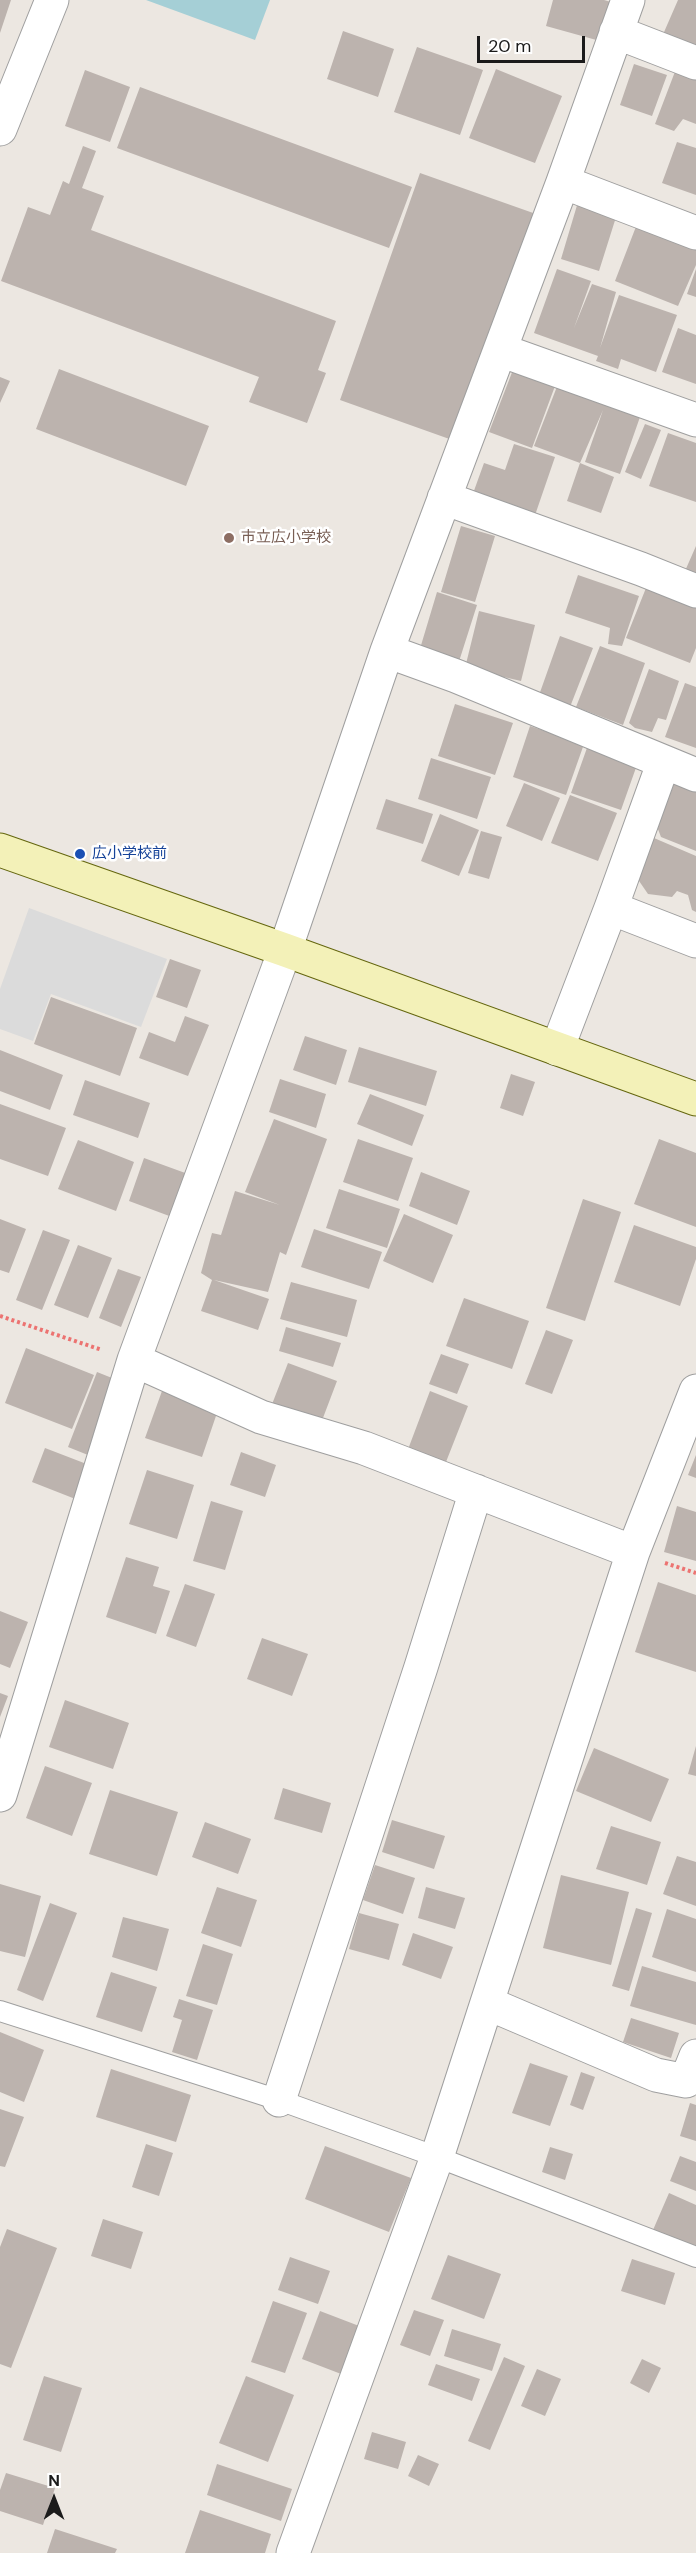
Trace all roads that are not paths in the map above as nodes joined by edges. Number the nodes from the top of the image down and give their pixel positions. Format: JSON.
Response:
{"nodes":[{"id":1,"x":52,"y":0,"type":"edge"},
{"id":2,"x":628,"y":0,"type":"edge"},
{"id":3,"x":616,"y":32,"type":"junction"},
{"id":4,"x":696,"y":63,"type":"edge"},
{"id":5,"x":0,"y":129,"type":"edge"},
{"id":6,"x":563,"y":182,"type":"junction"},
{"id":7,"x":696,"y":233,"type":"edge"},
{"id":8,"x":500,"y":350,"type":"junction"},
{"id":9,"x":696,"y":420,"type":"edge"},
{"id":10,"x":444,"y":498,"type":"junction"},
{"id":11,"x":696,"y":591,"type":"edge"},
{"id":12,"x":387,"y":651,"type":"junction"},
{"id":13,"x":663,"y":764,"type":"junction"},
{"id":14,"x":696,"y":776,"type":"edge"},
{"id":15,"x":0,"y":850,"type":"edge"},
{"id":16,"x":611,"y":908,"type":"junction"},
{"id":17,"x":696,"y":941,"type":"edge"},
{"id":18,"x":285,"y":950,"type":"junction"},
{"id":19,"x":557,"y":1049,"type":"junction"},
{"id":20,"x":696,"y":1099,"type":"edge"},
{"id":21,"x":134,"y":1360,"type":"junction"},
{"id":22,"x":696,"y":1391,"type":"edge"},
{"id":23,"x":476,"y":1491,"type":"junction"},
{"id":24,"x":633,"y":1552,"type":"junction"},
{"id":25,"x":0,"y":1795,"type":"edge"},
{"id":26,"x":487,"y":2003,"type":"junction"},
{"id":27,"x":0,"y":2011,"type":"edge"},
{"id":28,"x":696,"y":2056,"type":"edge"},
{"id":29,"x":279,"y":2100,"type":"junction"},
{"id":30,"x":437,"y":2157,"type":"junction"},
{"id":31,"x":696,"y":2257,"type":"edge"},
{"id":32,"x":293,"y":2553,"type":"edge"}],
"edges":[{"from":1,"to":5,"type":"street"},
{"from":2,"to":3,"type":"street"},
{"from":3,"to":4,"type":"street"},
{"from":3,"to":6,"type":"street"},
{"from":6,"to":7,"type":"street"},
{"from":6,"to":8,"type":"street"},
{"from":8,"to":9,"type":"street"},
{"from":8,"to":10,"type":"street"},
{"from":10,"to":11,"type":"street"},
{"from":10,"to":12,"type":"street"},
{"from":12,"to":13,"type":"street"},
{"from":12,"to":18,"type":"street"},
{"from":13,"to":14,"type":"street"},
{"from":13,"to":16,"type":"street"},
{"from":15,"to":18,"type":"street"},
{"from":16,"to":17,"type":"street"},
{"from":16,"to":19,"type":"street"},
{"from":18,"to":19,"type":"street"},
{"from":18,"to":21,"type":"street"},
{"from":19,"to":20,"type":"street"},
{"from":21,"to":23,"type":"street"},
{"from":21,"to":25,"type":"street"},
{"from":22,"to":24,"type":"street"},
{"from":23,"to":24,"type":"street"},
{"from":23,"to":29,"type":"street"},
{"from":24,"to":26,"type":"street"},
{"from":26,"to":28,"type":"street"},
{"from":26,"to":30,"type":"street"},
{"from":27,"to":29,"type":"lane"},
{"from":29,"to":30,"type":"lane"},
{"from":30,"to":31,"type":"lane"},
{"from":30,"to":32,"type":"street"}]}
